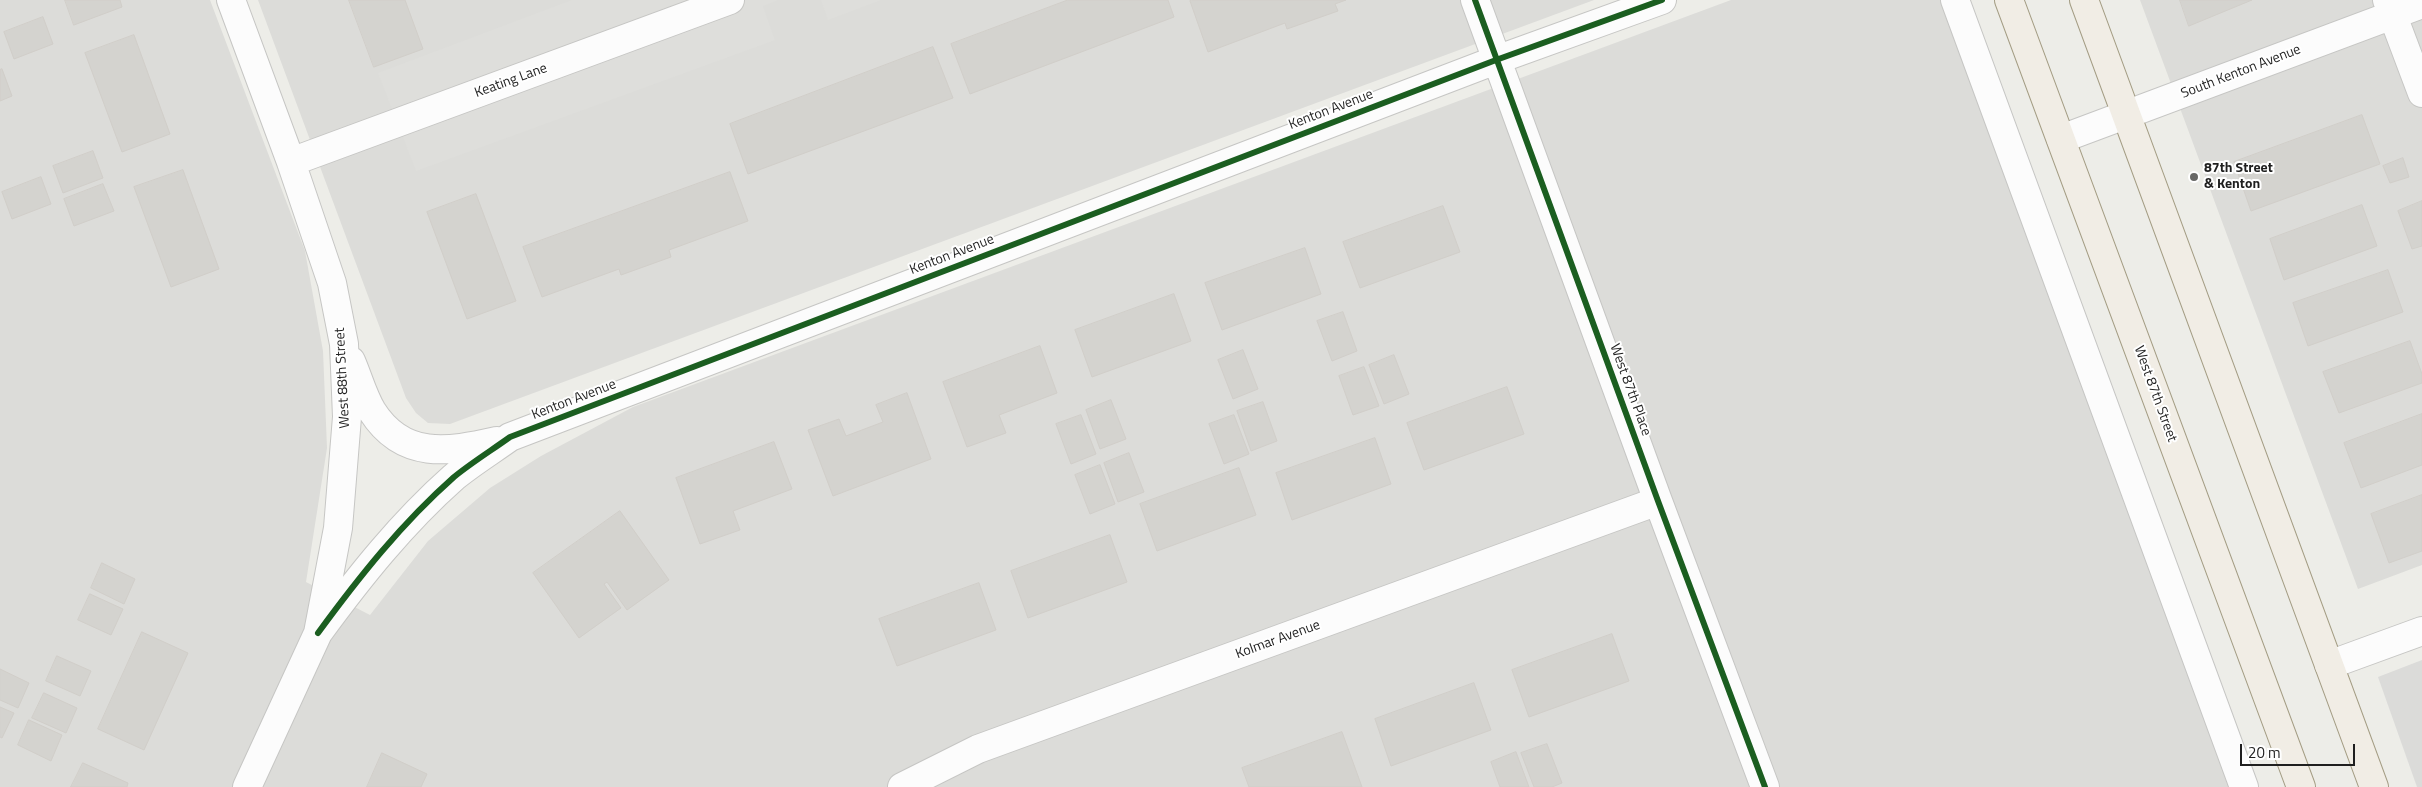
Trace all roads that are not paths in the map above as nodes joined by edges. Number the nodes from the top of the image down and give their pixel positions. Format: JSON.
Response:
{"nodes":[{"id":1,"x":231,"y":0,"type":"edge"},
{"id":2,"x":730,"y":0,"type":"edge"},
{"id":3,"x":1475,"y":0,"type":"edge"},
{"id":4,"x":1662,"y":0,"type":"edge"},
{"id":5,"x":1955,"y":0,"type":"edge"},
{"id":6,"x":2010,"y":0,"type":"edge"},
{"id":7,"x":2084,"y":0,"type":"edge"},
{"id":8,"x":2422,"y":4,"type":"edge"},
{"id":9,"x":2390,"y":7,"type":"edge"},
{"id":10,"x":1496,"y":60,"type":"junction"},
{"id":11,"x":2422,"y":94,"type":"edge"},
{"id":12,"x":2127,"y":116,"type":"junction"},
{"id":13,"x":2061,"y":139,"type":"junction"},
{"id":14,"x":291,"y":162,"type":"junction"},
{"id":15,"x":344,"y":344,"type":"junction"},
{"id":16,"x":510,"y":437,"type":"junction"},
{"id":17,"x":1658,"y":501,"type":"junction"},
{"id":18,"x":2422,"y":631,"type":"edge"},
{"id":19,"x":318,"y":633,"type":"junction"},
{"id":20,"x":2330,"y":665,"type":"junction"},
{"id":21,"x":247,"y":787,"type":"edge"},
{"id":22,"x":902,"y":787,"type":"edge"},
{"id":23,"x":1765,"y":787,"type":"edge"},
{"id":24,"x":2244,"y":787,"type":"edge"},
{"id":25,"x":2301,"y":787,"type":"edge"},
{"id":26,"x":2374,"y":787,"type":"edge"}],
"edges":[{"from":1,"to":14,"type":"street","name":"West 88th Street"},
{"from":2,"to":14,"type":"street","name":"Keating Lane"},
{"from":3,"to":10,"type":"street","name":"West 87th Place"},
{"from":4,"to":10,"type":"street","name":"Kenton Avenue"},
{"from":5,"to":24,"type":"street"},
{"from":6,"to":13,"type":"main road","name":"West 87th Street"},
{"from":7,"to":12,"type":"main road"},
{"from":8,"to":9,"type":"street","name":"South Kenton Avenue"},
{"from":9,"to":11,"type":"street"},
{"from":9,"to":12,"type":"street","name":"South Kenton Avenue"},
{"from":10,"to":16,"type":"street","name":"Kenton Avenue"},
{"from":10,"to":17,"type":"street","name":"West 87th Place"},
{"from":12,"to":13,"type":"street","name":"South Kenton Avenue"},
{"from":12,"to":20,"type":"main road"},
{"from":13,"to":25,"type":"main road","name":"West 87th Street"},
{"from":14,"to":15,"type":"street","name":"West 88th Street"},
{"from":15,"to":16,"type":"street"},
{"from":15,"to":19,"type":"street","name":"West 88th Street"},
{"from":16,"to":19,"type":"street","name":"Kenton Avenue"},
{"from":17,"to":22,"type":"street","name":"Kolmar Avenue"},
{"from":17,"to":23,"type":"street","name":"West 87th Place"},
{"from":18,"to":20,"type":"street"},
{"from":19,"to":21,"type":"street","name":"West 88th Street"},
{"from":20,"to":26,"type":"main road"}]}
